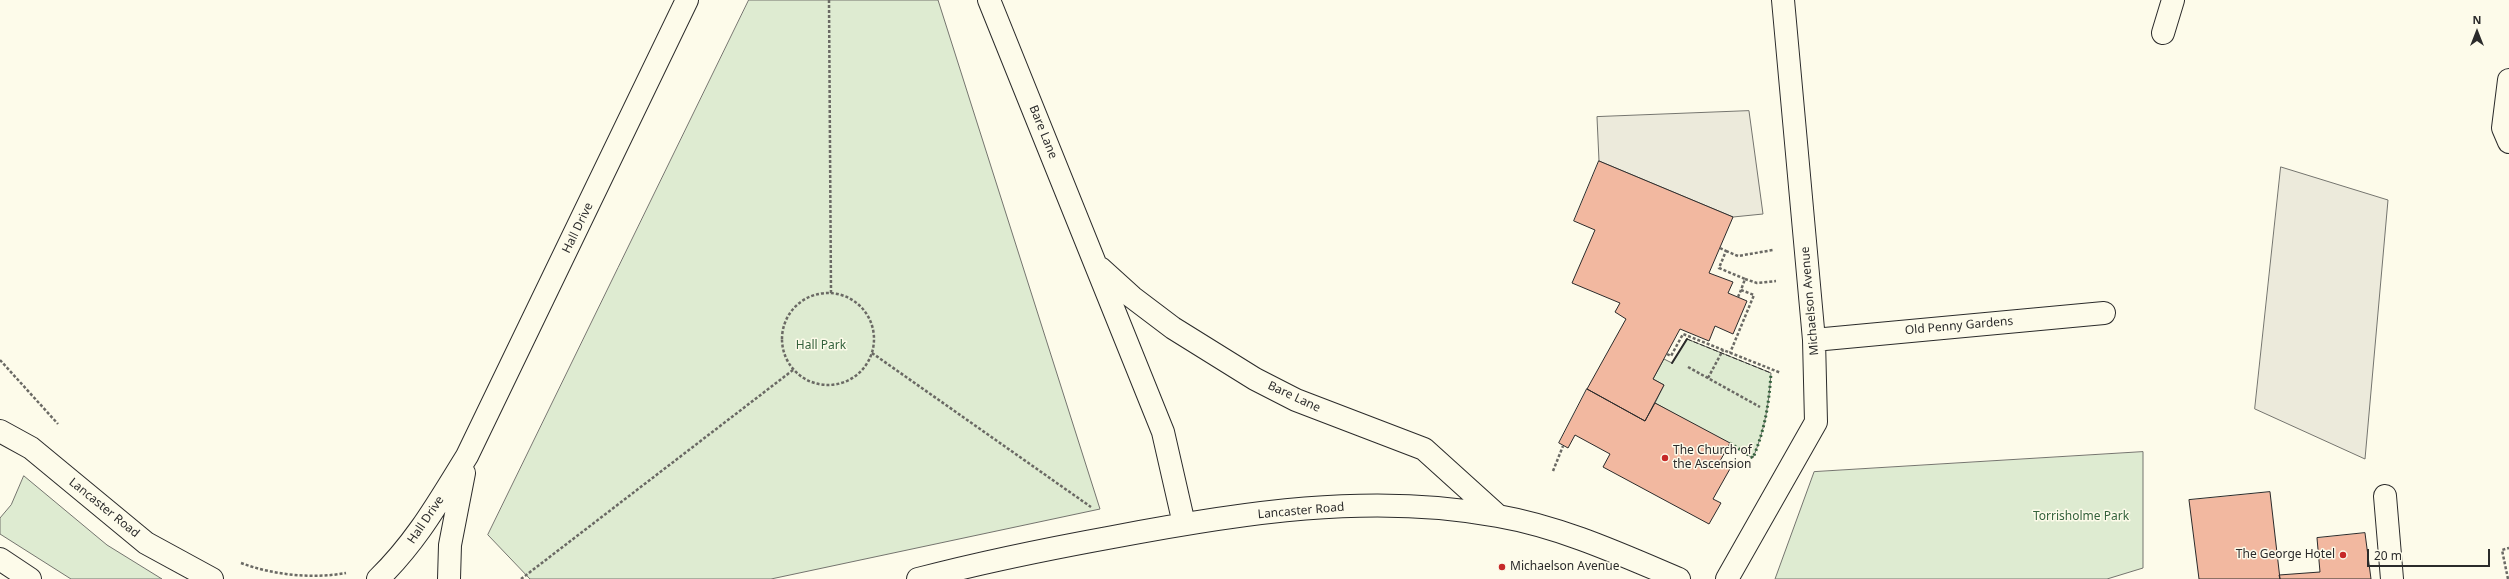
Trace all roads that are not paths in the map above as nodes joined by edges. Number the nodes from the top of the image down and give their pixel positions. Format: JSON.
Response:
{"nodes":[{"id":1,"x":687,"y":0,"type":"edge"},
{"id":2,"x":989,"y":0,"type":"edge"},
{"id":3,"x":1783,"y":0,"type":"edge"},
{"id":4,"x":2173,"y":0,"type":"edge"},
{"id":5,"x":2163,"y":34,"type":"dead end"},
{"id":6,"x":2509,"y":80,"type":"edge"},
{"id":7,"x":2509,"y":142,"type":"edge"},
{"id":8,"x":1096,"y":264,"type":"junction"},
{"id":9,"x":2104,"y":312,"type":"dead end"},
{"id":10,"x":1814,"y":340,"type":"junction"},
{"id":11,"x":0,"y":431,"type":"edge"},
{"id":12,"x":467,"y":456,"type":"junction"},
{"id":13,"x":2385,"y":496,"type":"dead end"},
{"id":14,"x":1497,"y":515,"type":"junction"},
{"id":15,"x":1184,"y":524,"type":"junction"},
{"id":16,"x":0,"y":559,"type":"edge"},
{"id":17,"x":30,"y":579,"type":"edge"},
{"id":18,"x":212,"y":579,"type":"edge"},
{"id":19,"x":378,"y":579,"type":"edge"},
{"id":20,"x":449,"y":579,"type":"edge"},
{"id":21,"x":918,"y":579,"type":"edge"},
{"id":22,"x":1679,"y":579,"type":"edge"},
{"id":23,"x":1727,"y":579,"type":"edge"},
{"id":24,"x":2392,"y":579,"type":"edge"}],
"edges":[{"from":1,"to":12,"type":"main road","name":"Hall Drive"},
{"from":2,"to":8,"type":"main road","name":"Bare Lane"},
{"from":3,"to":10,"type":"main road","name":"Michaelson Avenue"},
{"from":4,"to":5,"type":"main road"},
{"from":6,"to":7,"type":"main road"},
{"from":8,"to":14,"type":"main road","name":"Bare Lane"},
{"from":8,"to":15,"type":"main road","name":"Bare Lane"},
{"from":9,"to":10,"type":"main road","name":"Old Penny Gardens"},
{"from":10,"to":23,"type":"main road","name":"Michaelson Avenue"},
{"from":11,"to":18,"type":"main road","name":"Lancaster Road"},
{"from":12,"to":19,"type":"main road","name":"Hall Drive"},
{"from":12,"to":20,"type":"main road","name":"Hall Drive"},
{"from":13,"to":24,"type":"main road"},
{"from":14,"to":15,"type":"main road","name":"Lancaster Road"},
{"from":14,"to":22,"type":"main road","name":"Lancaster Road"},
{"from":15,"to":21,"type":"main road","name":"Lancaster Road"},
{"from":16,"to":17,"type":"main road"}]}
